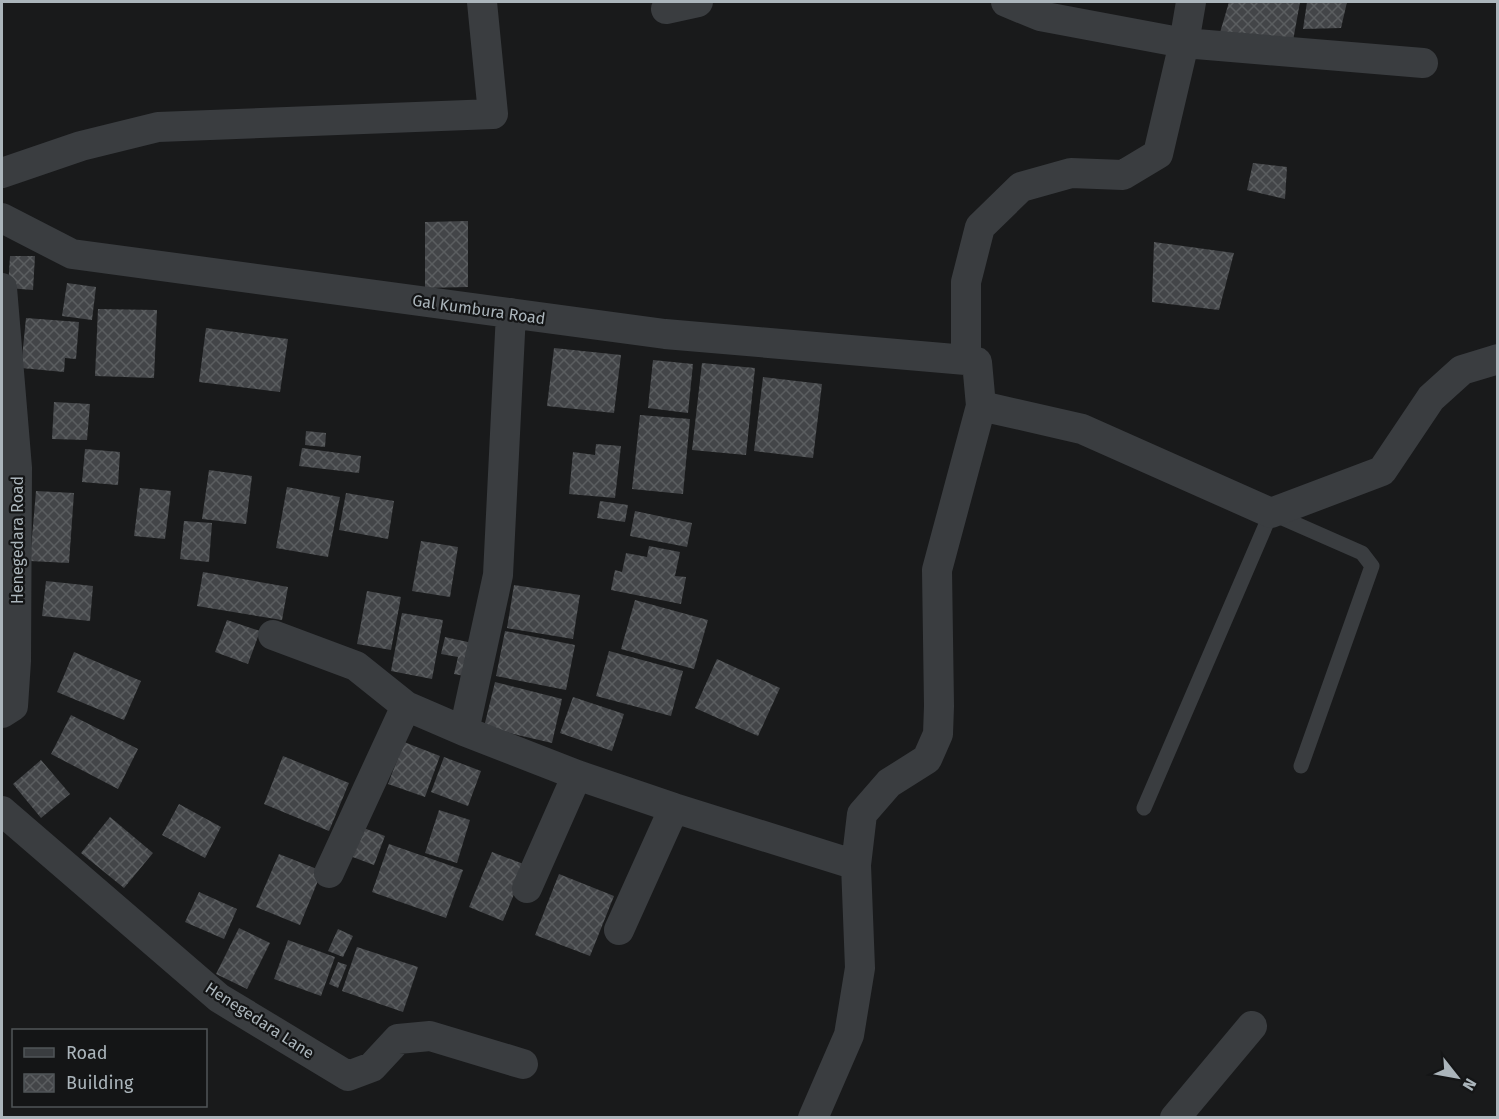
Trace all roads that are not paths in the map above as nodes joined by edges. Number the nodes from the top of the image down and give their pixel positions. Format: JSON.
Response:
{"nodes":[{"id":1,"x":482,"y":2,"type":"edge"},
{"id":2,"x":698,"y":2,"type":"edge"},
{"id":3,"x":1006,"y":2,"type":"edge"},
{"id":4,"x":1191,"y":2,"type":"edge"},
{"id":5,"x":666,"y":9,"type":"dead end"},
{"id":6,"x":1184,"y":43,"type":"junction"},
{"id":7,"x":1423,"y":63,"type":"dead end"},
{"id":8,"x":2,"y":173,"type":"edge"},
{"id":9,"x":2,"y":218,"type":"edge"},
{"id":10,"x":2,"y":288,"type":"edge"},
{"id":11,"x":511,"y":313,"type":"junction"},
{"id":12,"x":1497,"y":359,"type":"edge"},
{"id":13,"x":966,"y":360,"type":"junction"},
{"id":14,"x":981,"y":406,"type":"junction"},
{"id":15,"x":1271,"y":513,"type":"junction"},
{"id":16,"x":273,"y":635,"type":"dead end"},
{"id":17,"x":406,"y":706,"type":"junction"},
{"id":18,"x":2,"y":713,"type":"edge"},
{"id":19,"x":464,"y":731,"type":"junction"},
{"id":20,"x":1301,"y":766,"type":"dead end"},
{"id":21,"x":577,"y":775,"type":"junction"},
{"id":22,"x":674,"y":808,"type":"junction"},
{"id":23,"x":1144,"y":808,"type":"dead end"},
{"id":24,"x":2,"y":811,"type":"edge"},
{"id":25,"x":856,"y":866,"type":"junction"},
{"id":26,"x":329,"y":873,"type":"dead end"},
{"id":27,"x":526,"y":888,"type":"dead end"},
{"id":28,"x":619,"y":930,"type":"dead end"},
{"id":29,"x":1252,"y":1026,"type":"dead end"},
{"id":30,"x":523,"y":1064,"type":"dead end"},
{"id":31,"x":813,"y":1118,"type":"edge"},
{"id":32,"x":1176,"y":1118,"type":"edge"}],
"edges":[{"from":1,"to":8,"type":"street"},
{"from":2,"to":5,"type":"street"},
{"from":3,"to":6,"type":"street"},
{"from":4,"to":6,"type":"street"},
{"from":6,"to":7,"type":"street"},
{"from":6,"to":13,"type":"street"},
{"from":9,"to":11,"type":"street","name":"Gal Kumbura Road"},
{"from":10,"to":18,"type":"street","name":"Henegedara Road"},
{"from":11,"to":13,"type":"street","name":"Gal Kumbura Road"},
{"from":11,"to":19,"type":"street"},
{"from":12,"to":15,"type":"street"},
{"from":13,"to":14,"type":"street"},
{"from":14,"to":15,"type":"street"},
{"from":14,"to":25,"type":"street"},
{"from":15,"to":20,"type":"lane"},
{"from":15,"to":23,"type":"lane"},
{"from":16,"to":17,"type":"street"},
{"from":17,"to":19,"type":"street"},
{"from":17,"to":26,"type":"street"},
{"from":19,"to":21,"type":"street"},
{"from":21,"to":22,"type":"street"},
{"from":21,"to":27,"type":"street"},
{"from":22,"to":25,"type":"street"},
{"from":22,"to":28,"type":"street"},
{"from":24,"to":30,"type":"street","name":"Henegedara Lane"},
{"from":25,"to":31,"type":"street"},
{"from":29,"to":32,"type":"street"}]}
